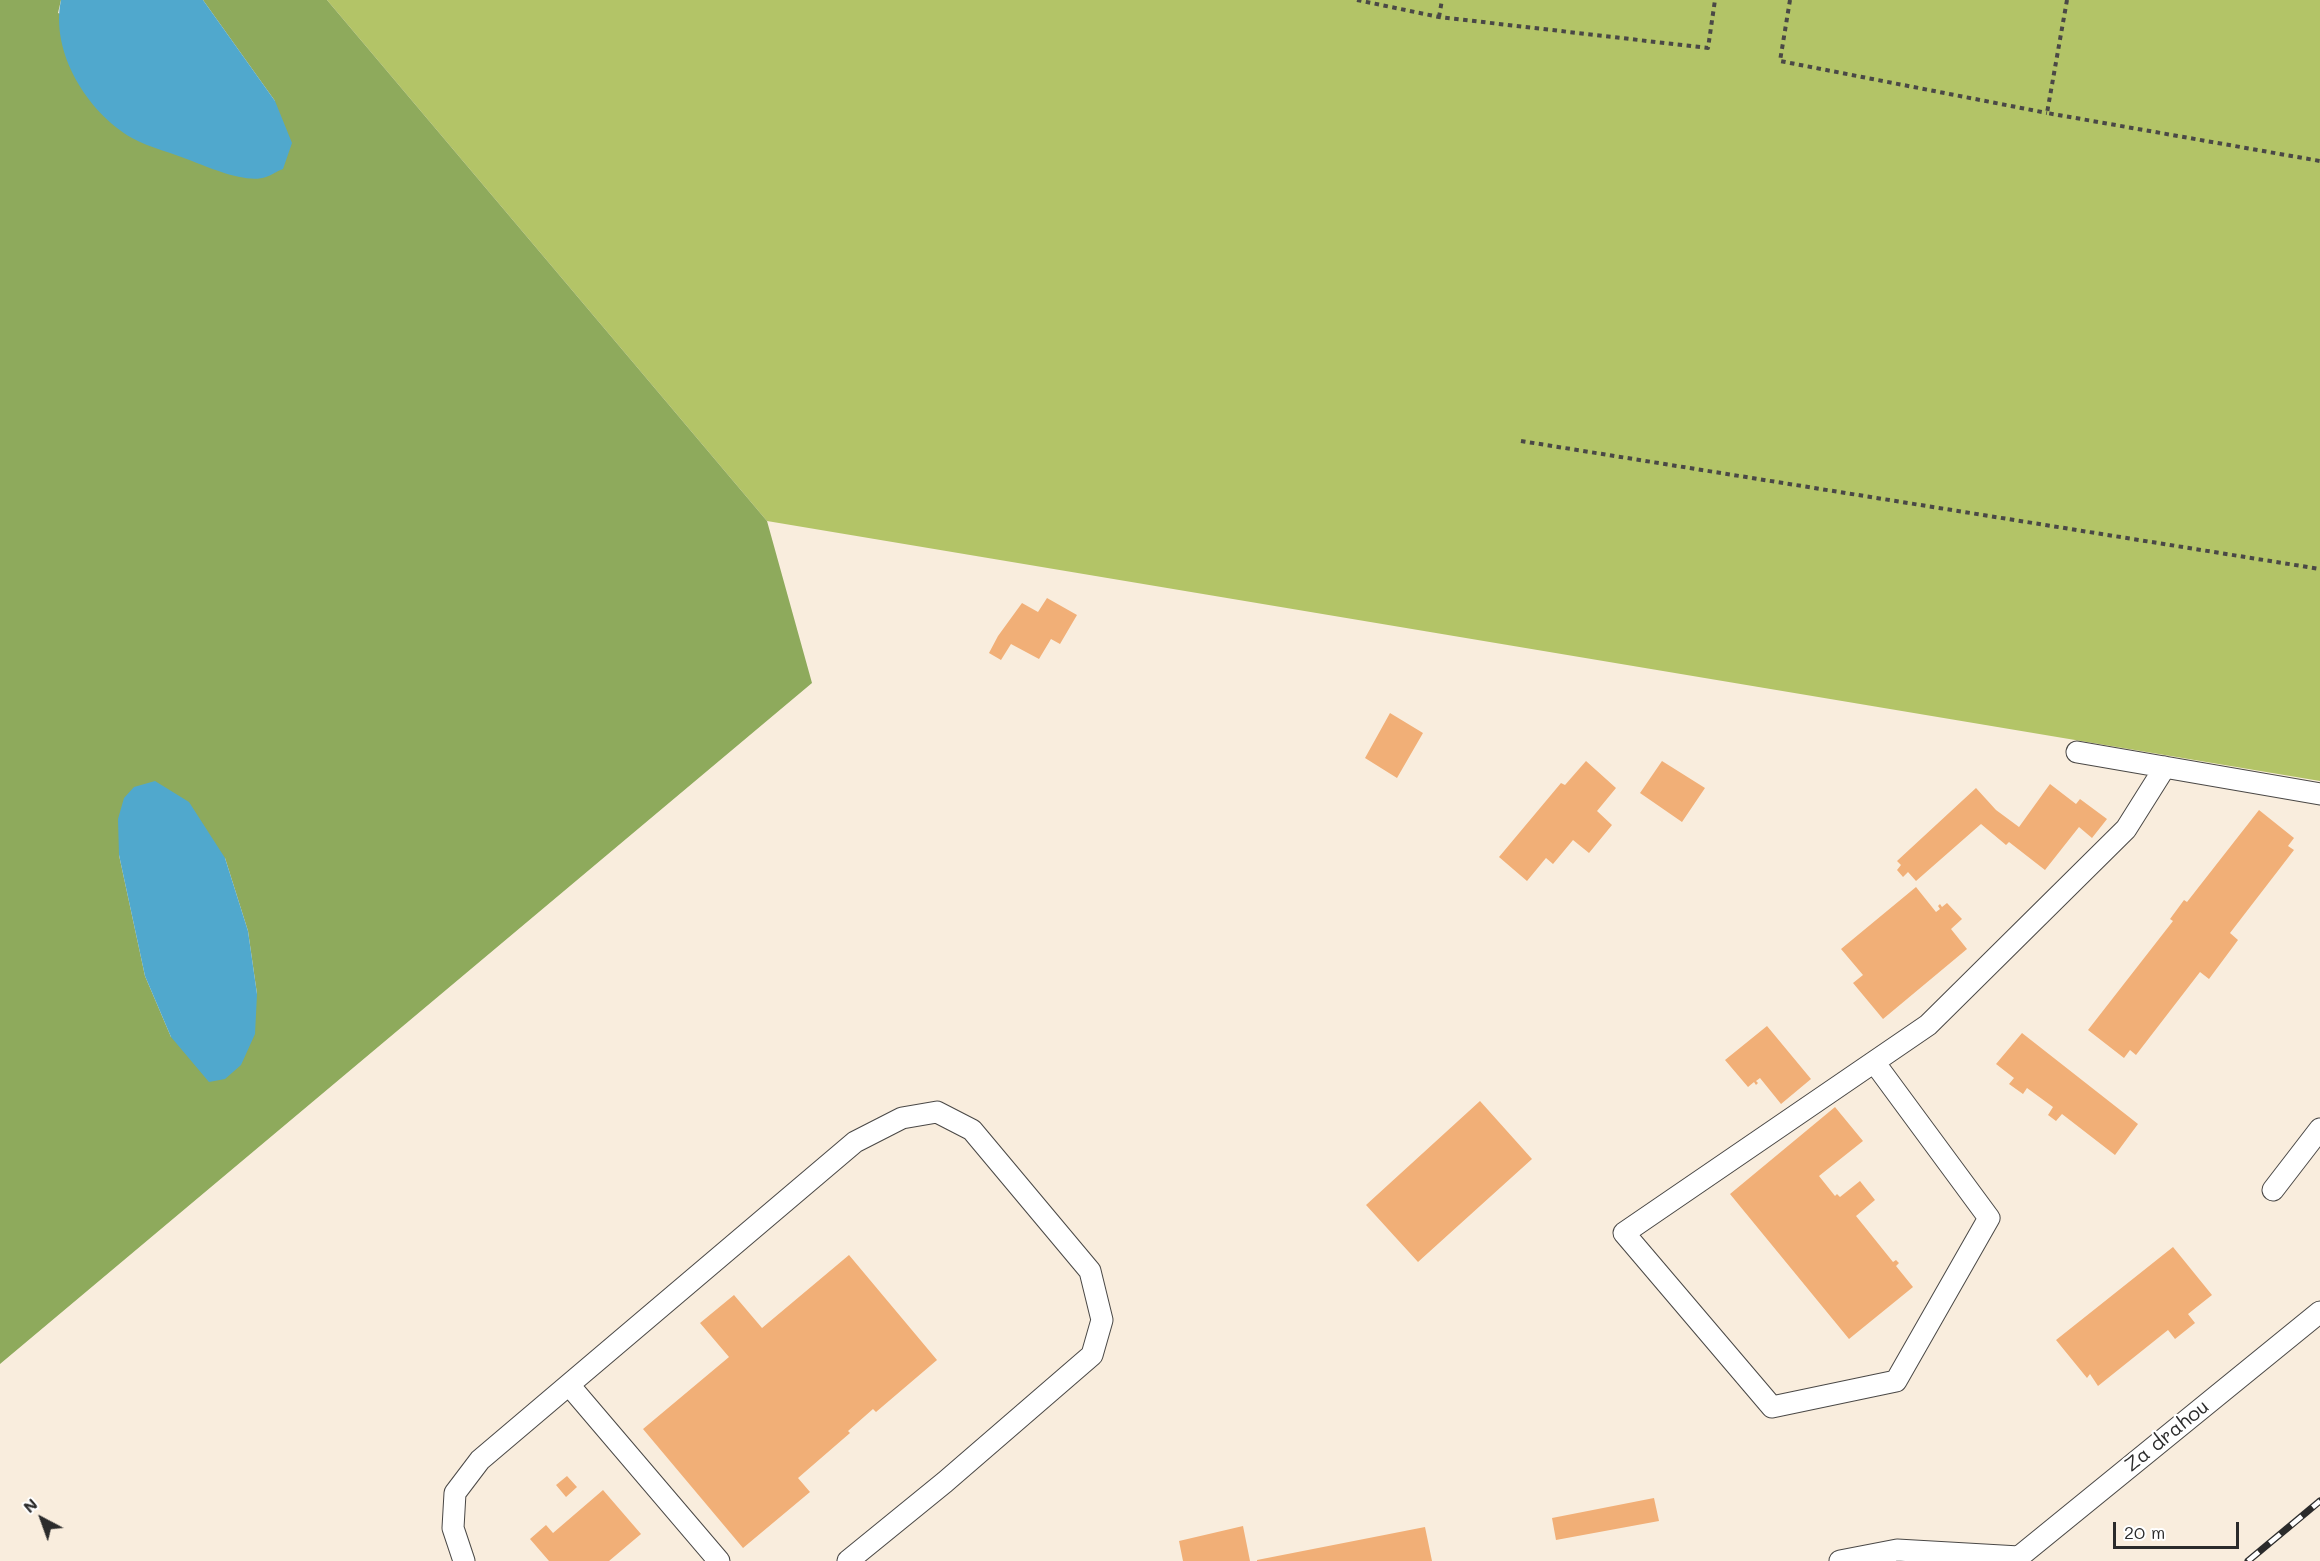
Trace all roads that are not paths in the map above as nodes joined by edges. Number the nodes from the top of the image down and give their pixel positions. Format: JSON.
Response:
{"nodes":[{"id":1,"x":2077,"y":752,"type":"dead end"},
{"id":2,"x":2165,"y":767,"type":"junction"},
{"id":3,"x":2320,"y":794,"type":"edge"},
{"id":4,"x":1874,"y":1062,"type":"junction"},
{"id":5,"x":2320,"y":1129,"type":"edge"},
{"id":6,"x":2273,"y":1190,"type":"dead end"},
{"id":7,"x":2320,"y":1312,"type":"edge"},
{"id":8,"x":569,"y":1384,"type":"junction"},
{"id":9,"x":2016,"y":1559,"type":"edge"},
{"id":10,"x":464,"y":1561,"type":"edge"},
{"id":11,"x":719,"y":1561,"type":"edge"},
{"id":12,"x":848,"y":1561,"type":"edge"},
{"id":13,"x":1840,"y":1561,"type":"edge"}],
"edges":[{"from":1,"to":2,"type":"lane"},
{"from":2,"to":3,"type":"lane"},
{"from":2,"to":4,"type":"lane"},
{"from":4,"to":4,"type":"lane"},
{"from":5,"to":6,"type":"lane"},
{"from":7,"to":9,"type":"lane","name":"Za drahou"},
{"from":8,"to":10,"type":"lane"},
{"from":8,"to":11,"type":"lane"},
{"from":8,"to":12,"type":"lane"},
{"from":9,"to":13,"type":"lane"}]}
